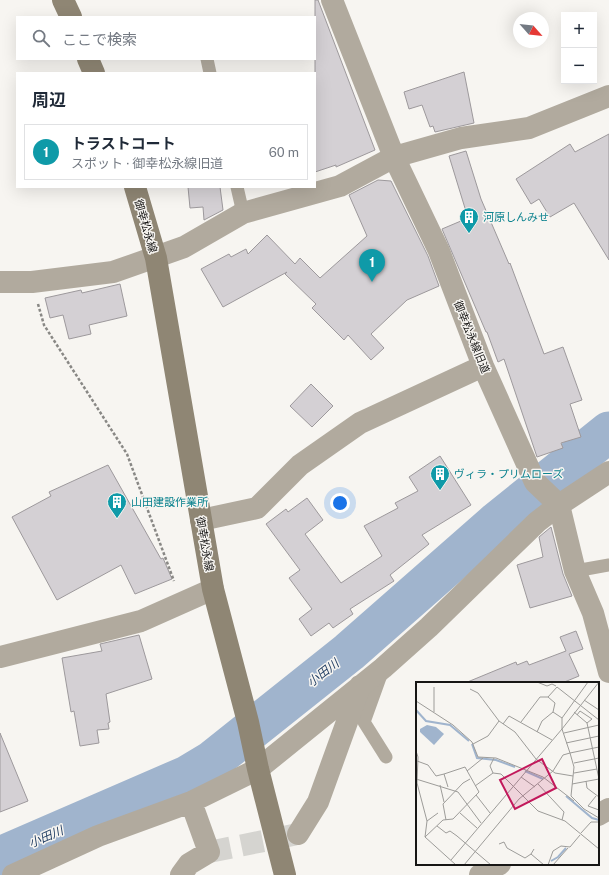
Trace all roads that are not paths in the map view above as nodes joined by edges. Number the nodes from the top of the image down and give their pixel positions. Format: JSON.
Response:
{"nodes":[{"id":1,"x":63,"y":0,"type":"edge"},
{"id":2,"x":332,"y":0,"type":"edge"},
{"id":3,"x":71,"y":16,"type":"edge"},
{"id":4,"x":88,"y":60,"type":"edge"},
{"id":5,"x":207,"y":60,"type":"edge"},
{"id":6,"x":94,"y":72,"type":"edge"},
{"id":7,"x":210,"y":72,"type":"edge"},
{"id":8,"x":609,"y":96,"type":"edge"},
{"id":9,"x":394,"y":157,"type":"junction"},
{"id":10,"x":135,"y":188,"type":"edge"},
{"id":11,"x":237,"y":188,"type":"edge"},
{"id":12,"x":243,"y":213,"type":"junction"},
{"id":13,"x":156,"y":258,"type":"junction"},
{"id":14,"x":0,"y":282,"type":"edge"},
{"id":15,"x":483,"y":366,"type":"junction"},
{"id":16,"x":609,"y":472,"type":"edge"},
{"id":17,"x":556,"y":502,"type":"junction"},
{"id":18,"x":201,"y":520,"type":"junction"},
{"id":19,"x":609,"y":565,"type":"edge"},
{"id":20,"x":575,"y":571,"type":"junction"},
{"id":21,"x":213,"y":589,"type":"junction"},
{"id":22,"x":0,"y":657,"type":"edge"},
{"id":23,"x":384,"y":668,"type":"junction"},
{"id":24,"x":609,"y":672,"type":"edge"},
{"id":25,"x":361,"y":685,"type":"junction"},
{"id":26,"x":386,"y":757,"type":"dead end"},
{"id":27,"x":256,"y":762,"type":"junction"},
{"id":28,"x":191,"y":802,"type":"junction"},
{"id":29,"x":609,"y":809,"type":"edge"},
{"id":30,"x":599,"y":814,"type":"edge"},
{"id":31,"x":298,"y":834,"type":"dead end"},
{"id":32,"x":498,"y":865,"type":"edge"},
{"id":33,"x":12,"y":875,"type":"edge"},
{"id":34,"x":181,"y":875,"type":"edge"},
{"id":35,"x":285,"y":875,"type":"edge"},
{"id":36,"x":480,"y":875,"type":"edge"}],
"edges":[{"from":1,"to":3,"type":"main road"},
{"from":2,"to":9,"type":"street","name":"御幸松永線旧道"},
{"from":4,"to":6,"type":"main road"},
{"from":5,"to":7,"type":"lane"},
{"from":8,"to":9,"type":"street"},
{"from":9,"to":12,"type":"street"},
{"from":9,"to":15,"type":"street","name":"御幸松永線旧道"},
{"from":10,"to":13,"type":"main road","name":"御幸松永線"},
{"from":11,"to":12,"type":"lane"},
{"from":12,"to":13,"type":"street"},
{"from":13,"to":14,"type":"street"},
{"from":13,"to":18,"type":"main road","name":"御幸松永線"},
{"from":15,"to":17,"type":"street","name":"御幸松永線旧道"},
{"from":15,"to":18,"type":"street"},
{"from":16,"to":17,"type":"street"},
{"from":17,"to":20,"type":"street"},
{"from":17,"to":23,"type":"street"},
{"from":18,"to":21,"type":"main road","name":"御幸松永線"},
{"from":19,"to":20,"type":"lane"},
{"from":20,"to":24,"type":"street"},
{"from":21,"to":22,"type":"street"},
{"from":21,"to":27,"type":"main road","name":"御幸松永線"},
{"from":23,"to":25,"type":"street"},
{"from":23,"to":26,"type":"lane"},
{"from":25,"to":27,"type":"street"},
{"from":25,"to":31,"type":"street"},
{"from":27,"to":28,"type":"street"},
{"from":27,"to":35,"type":"main road","name":"御幸松永線"},
{"from":28,"to":33,"type":"street"},
{"from":28,"to":34,"type":"street"},
{"from":29,"to":30,"type":"street"},
{"from":32,"to":36,"type":"street"}]}
